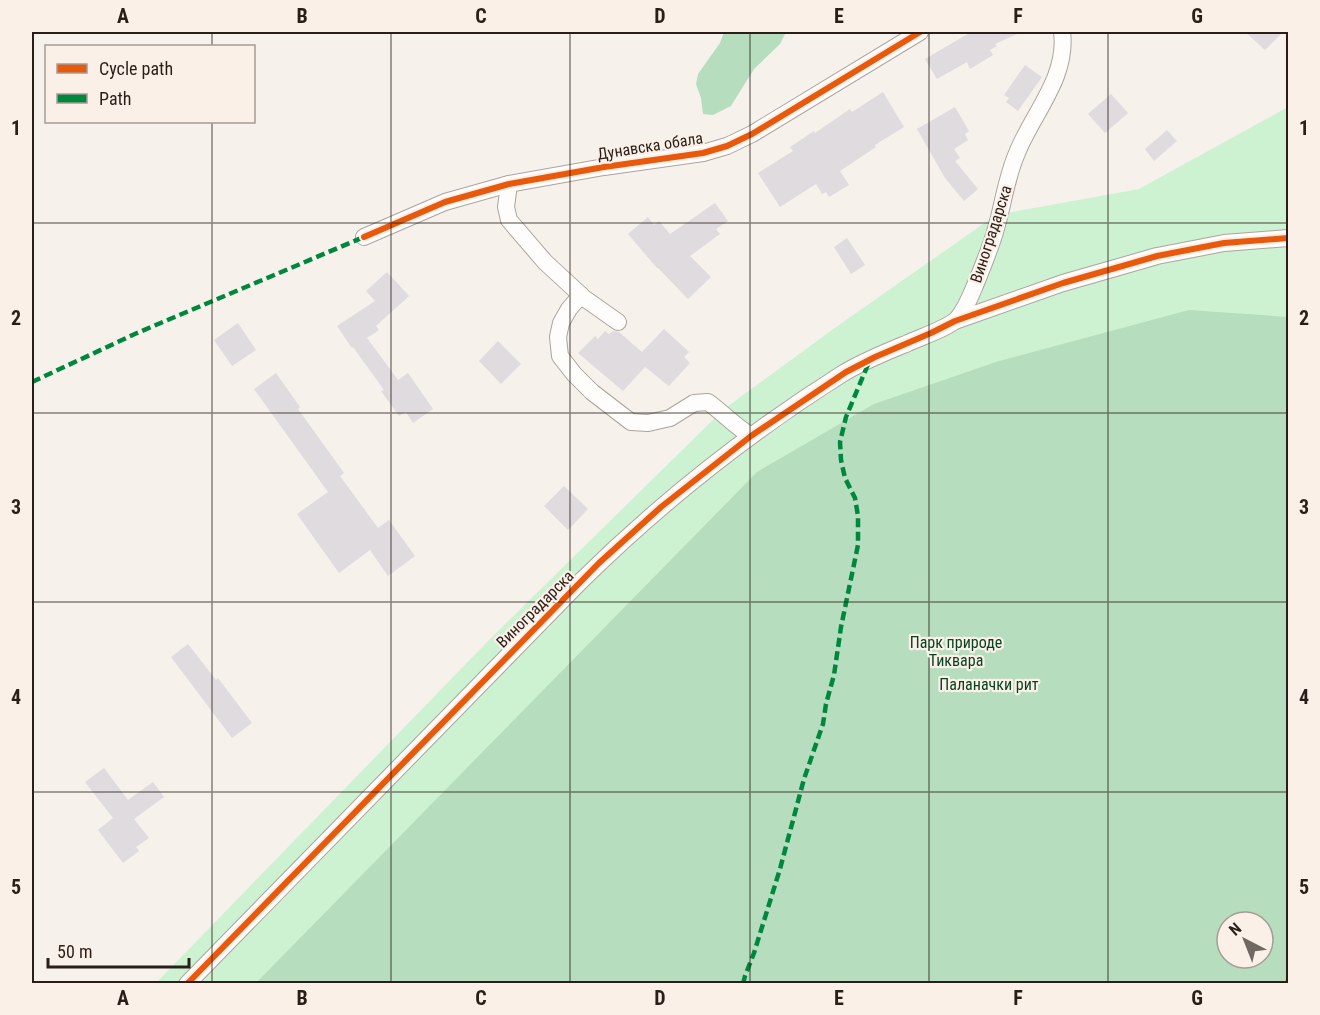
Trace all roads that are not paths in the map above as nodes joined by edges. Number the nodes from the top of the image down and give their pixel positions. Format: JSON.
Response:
{"nodes":[{"id":1,"x":920,"y":32,"type":"edge"},
{"id":2,"x":1062,"y":32,"type":"edge"},
{"id":3,"x":509,"y":184,"type":"junction"},
{"id":4,"x":364,"y":237,"type":"dead end"},
{"id":5,"x":1288,"y":238,"type":"edge"},
{"id":6,"x":581,"y":295,"type":"junction"},
{"id":7,"x":955,"y":321,"type":"junction"},
{"id":8,"x":618,"y":322,"type":"dead end"},
{"id":9,"x":751,"y":436,"type":"junction"},
{"id":10,"x":187,"y":984,"type":"edge"}],
"edges":[{"from":1,"to":3,"type":"street","name":"Дунавска обала"},
{"from":2,"to":7,"type":"street","name":"Виноградарска"},
{"from":3,"to":4,"type":"street","name":"Дунавска обала"},
{"from":3,"to":6,"type":"street"},
{"from":5,"to":7,"type":"street"},
{"from":6,"to":8,"type":"street"},
{"from":6,"to":9,"type":"street"},
{"from":7,"to":9,"type":"street","name":"Виноградарска"},
{"from":9,"to":10,"type":"street","name":"Виноградарска"}]}
